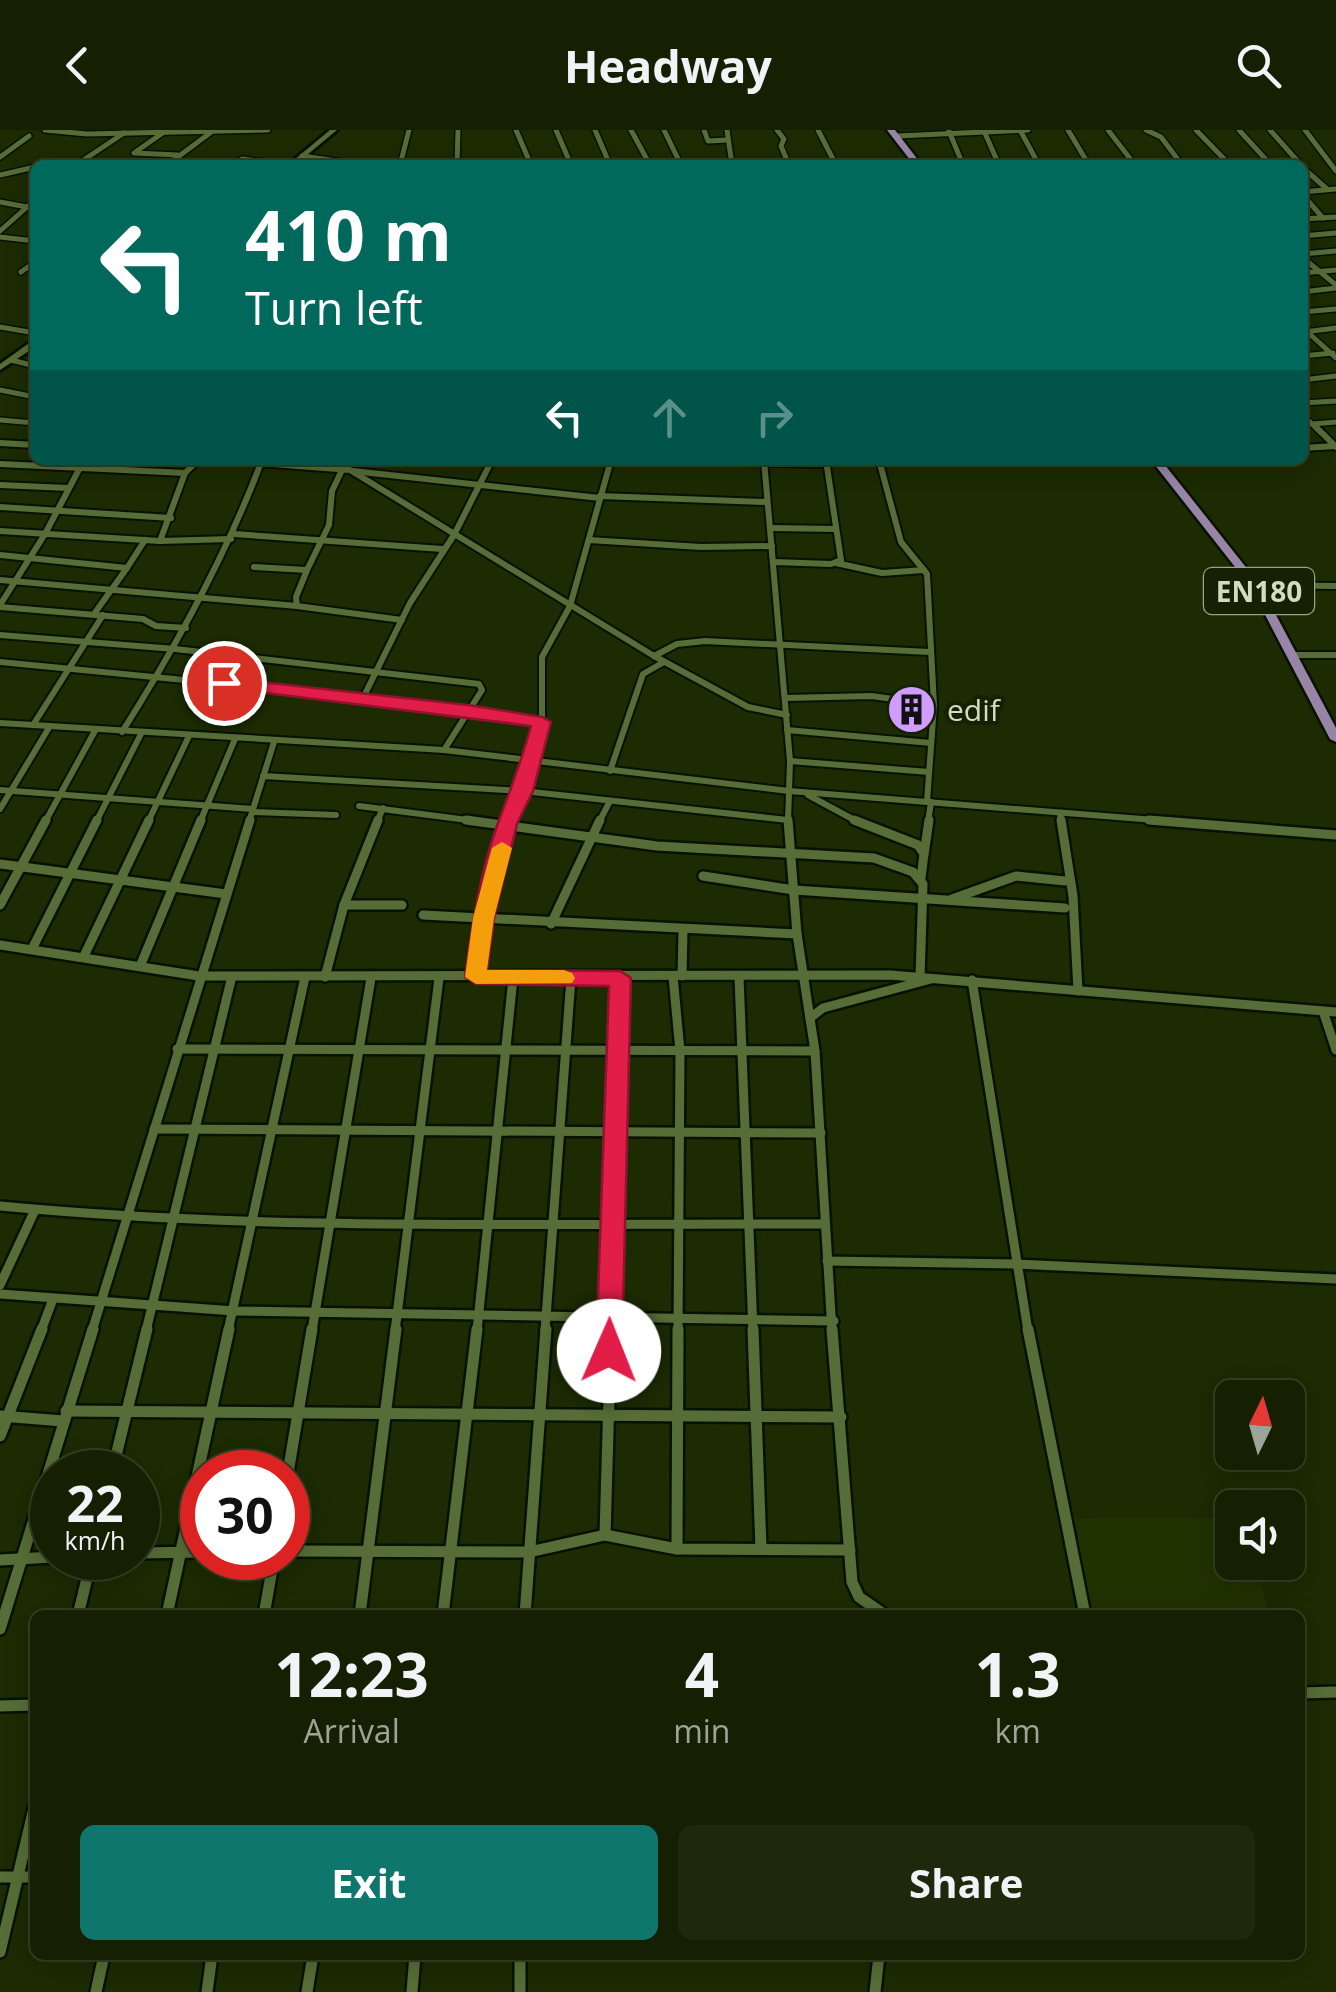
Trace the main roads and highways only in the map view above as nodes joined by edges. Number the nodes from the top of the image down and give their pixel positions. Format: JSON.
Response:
{"nodes":[{"id":1,"x":894,"y":133,"type":"edge"},
{"id":2,"x":914,"y":160,"type":"edge"},
{"id":3,"x":1160,"y":465,"type":"edge"},
{"id":4,"x":1331,"y":720,"type":"edge"},
{"id":5,"x":1336,"y":739,"type":"edge"}],
"edges":[{"from":1,"to":2,"type":"main road"},
{"from":3,"to":4,"type":"main road","number":"EN180"},
{"from":4,"to":5,"type":"main road","number":"EN180"}]}
